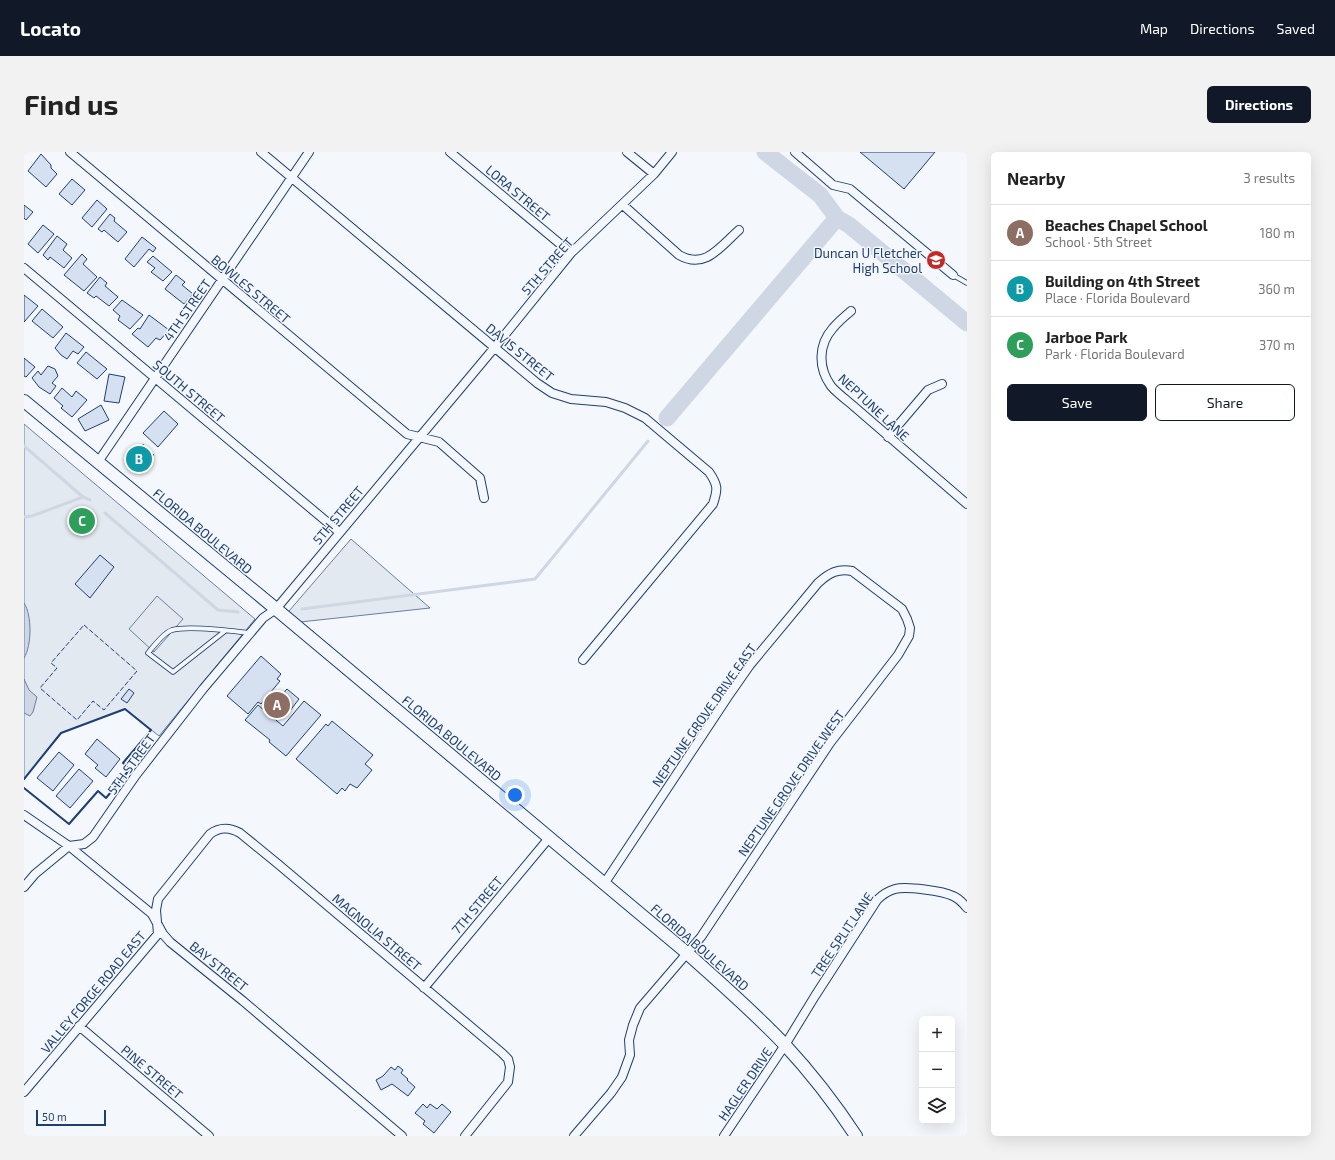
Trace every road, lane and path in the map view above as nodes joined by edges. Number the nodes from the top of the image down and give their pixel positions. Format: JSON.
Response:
{"nodes":[{"id":1,"x":70,"y":152,"type":"edge"},
{"id":2,"x":261,"y":152,"type":"edge"},
{"id":3,"x":309,"y":152,"type":"edge"},
{"id":4,"x":450,"y":152,"type":"edge"},
{"id":5,"x":627,"y":152,"type":"edge"},
{"id":6,"x":672,"y":152,"type":"edge"},
{"id":7,"x":795,"y":152,"type":"edge"},
{"id":8,"x":654,"y":174,"type":"junction"},
{"id":9,"x":292,"y":178,"type":"junction"},
{"id":10,"x":623,"y":205,"type":"junction"},
{"id":11,"x":739,"y":230,"type":"dead end"},
{"id":12,"x":571,"y":253,"type":"junction"},
{"id":13,"x":24,"y":268,"type":"edge"},
{"id":14,"x":953,"y":274,"type":"joint"},
{"id":15,"x":222,"y":280,"type":"junction"},
{"id":16,"x":967,"y":283,"type":"edge"},
{"id":17,"x":851,"y":311,"type":"dead end"},
{"id":18,"x":495,"y":347,"type":"junction"},
{"id":19,"x":154,"y":378,"type":"junction"},
{"id":20,"x":942,"y":384,"type":"dead end"},
{"id":21,"x":24,"y":401,"type":"edge"},
{"id":22,"x":420,"y":437,"type":"junction"},
{"id":23,"x":888,"y":437,"type":"junction"},
{"id":24,"x":98,"y":462,"type":"junction"},
{"id":25,"x":484,"y":498,"type":"dead end"},
{"id":26,"x":967,"y":504,"type":"edge"},
{"id":27,"x":339,"y":532,"type":"junction"},
{"id":28,"x":878,"y":589,"type":"joint"},
{"id":29,"x":276,"y":609,"type":"junction"},
{"id":30,"x":225,"y":631,"type":"junction"},
{"id":31,"x":251,"y":633,"type":"junction"},
{"id":32,"x":582,"y":660,"type":"dead end"},
{"id":33,"x":24,"y":815,"type":"edge"},
{"id":34,"x":221,"y":828,"type":"joint"},
{"id":35,"x":549,"y":838,"type":"junction"},
{"id":36,"x":69,"y":846,"type":"junction"},
{"id":37,"x":604,"y":884,"type":"junction"},
{"id":38,"x":24,"y":886,"type":"edge"},
{"id":39,"x":967,"y":908,"type":"edge"},
{"id":40,"x":157,"y":924,"type":"junction"},
{"id":41,"x":687,"y":953,"type":"junction"},
{"id":42,"x":424,"y":988,"type":"junction"},
{"id":43,"x":79,"y":1026,"type":"junction"},
{"id":44,"x":785,"y":1045,"type":"junction"},
{"id":45,"x":24,"y":1092,"type":"edge"},
{"id":46,"x":209,"y":1136,"type":"edge"},
{"id":47,"x":402,"y":1136,"type":"edge"},
{"id":48,"x":465,"y":1136,"type":"edge"},
{"id":49,"x":574,"y":1136,"type":"edge"},
{"id":50,"x":724,"y":1136,"type":"edge"},
{"id":51,"x":856,"y":1136,"type":"edge"}],
"edges":[{"from":1,"to":15,"type":"street","name":"BOWLES STREET"},
{"from":2,"to":9,"type":"street","name":"DAVIS STREET"},
{"from":3,"to":9,"type":"street","name":"4TH STREET"},
{"from":4,"to":12,"type":"street","name":"LORA STREET"},
{"from":5,"to":8,"type":"street"},
{"from":6,"to":8,"type":"street","name":"5TH STREET"},
{"from":7,"to":14,"type":"street"},
{"from":8,"to":10,"type":"street","name":"5TH STREET"},
{"from":9,"to":15,"type":"street","name":"4TH STREET"},
{"from":9,"to":18,"type":"street","name":"DAVIS STREET"},
{"from":10,"to":11,"type":"street"},
{"from":10,"to":12,"type":"street","name":"5TH STREET"},
{"from":12,"to":18,"type":"street","name":"5TH STREET"},
{"from":13,"to":19,"type":"street","name":"SOUTH STREET"},
{"from":14,"to":16,"type":"lane"},
{"from":15,"to":19,"type":"street","name":"4TH STREET"},
{"from":15,"to":22,"type":"street","name":"BOWLES STREET"},
{"from":17,"to":23,"type":"street","name":"NEPTUNE LANE"},
{"from":18,"to":22,"type":"street","name":"5TH STREET"},
{"from":18,"to":32,"type":"street","name":"DAVIS STREET"},
{"from":19,"to":24,"type":"street","name":"4TH STREET"},
{"from":19,"to":27,"type":"street","name":"SOUTH STREET"},
{"from":20,"to":23,"type":"street"},
{"from":21,"to":24,"type":"street","name":"FLORIDA BOULEVARD"},
{"from":22,"to":25,"type":"street","name":"BOWLES STREET"},
{"from":22,"to":27,"type":"street","name":"5TH STREET"},
{"from":23,"to":26,"type":"street","name":"NEPTUNE LANE"},
{"from":24,"to":29,"type":"street","name":"FLORIDA BOULEVARD"},
{"from":27,"to":29,"type":"street","name":"5TH STREET"},
{"from":28,"to":37,"type":"street","name":"NEPTUNE GROVE DRIVE EAST"},
{"from":28,"to":41,"type":"street","name":"NEPTUNE GROVE DRIVE WEST"},
{"from":29,"to":31,"type":"street","name":"5TH STREET"},
{"from":29,"to":35,"type":"street","name":"FLORIDA BOULEVARD"},
{"from":30,"to":30,"type":"lane"},
{"from":30,"to":31,"type":"lane"},
{"from":31,"to":36,"type":"street","name":"5TH STREET"},
{"from":33,"to":36,"type":"street","name":"BAY STREET"},
{"from":34,"to":40,"type":"street","name":"VALLEY FORGE ROAD EAST"},
{"from":34,"to":42,"type":"street","name":"MAGNOLIA STREET"},
{"from":35,"to":37,"type":"street","name":"FLORIDA BOULEVARD"},
{"from":35,"to":42,"type":"street","name":"7TH STREET"},
{"from":36,"to":38,"type":"street","name":"5TH STREET"},
{"from":36,"to":40,"type":"street","name":"BAY STREET"},
{"from":37,"to":41,"type":"street","name":"FLORIDA BOULEVARD"},
{"from":39,"to":44,"type":"street","name":"TREE SPLIT LANE"},
{"from":40,"to":43,"type":"street","name":"VALLEY FORGE ROAD EAST"},
{"from":40,"to":47,"type":"street","name":"BAY STREET"},
{"from":41,"to":44,"type":"street","name":"FLORIDA BOULEVARD"},
{"from":41,"to":49,"type":"street"},
{"from":42,"to":48,"type":"street","name":"MAGNOLIA STREET"},
{"from":43,"to":45,"type":"street","name":"VALLEY FORGE ROAD EAST"},
{"from":43,"to":46,"type":"street","name":"PINE STREET"},
{"from":44,"to":50,"type":"street","name":"HAGLER DRIVE"},
{"from":44,"to":51,"type":"street","name":"FLORIDA BOULEVARD"}]}
